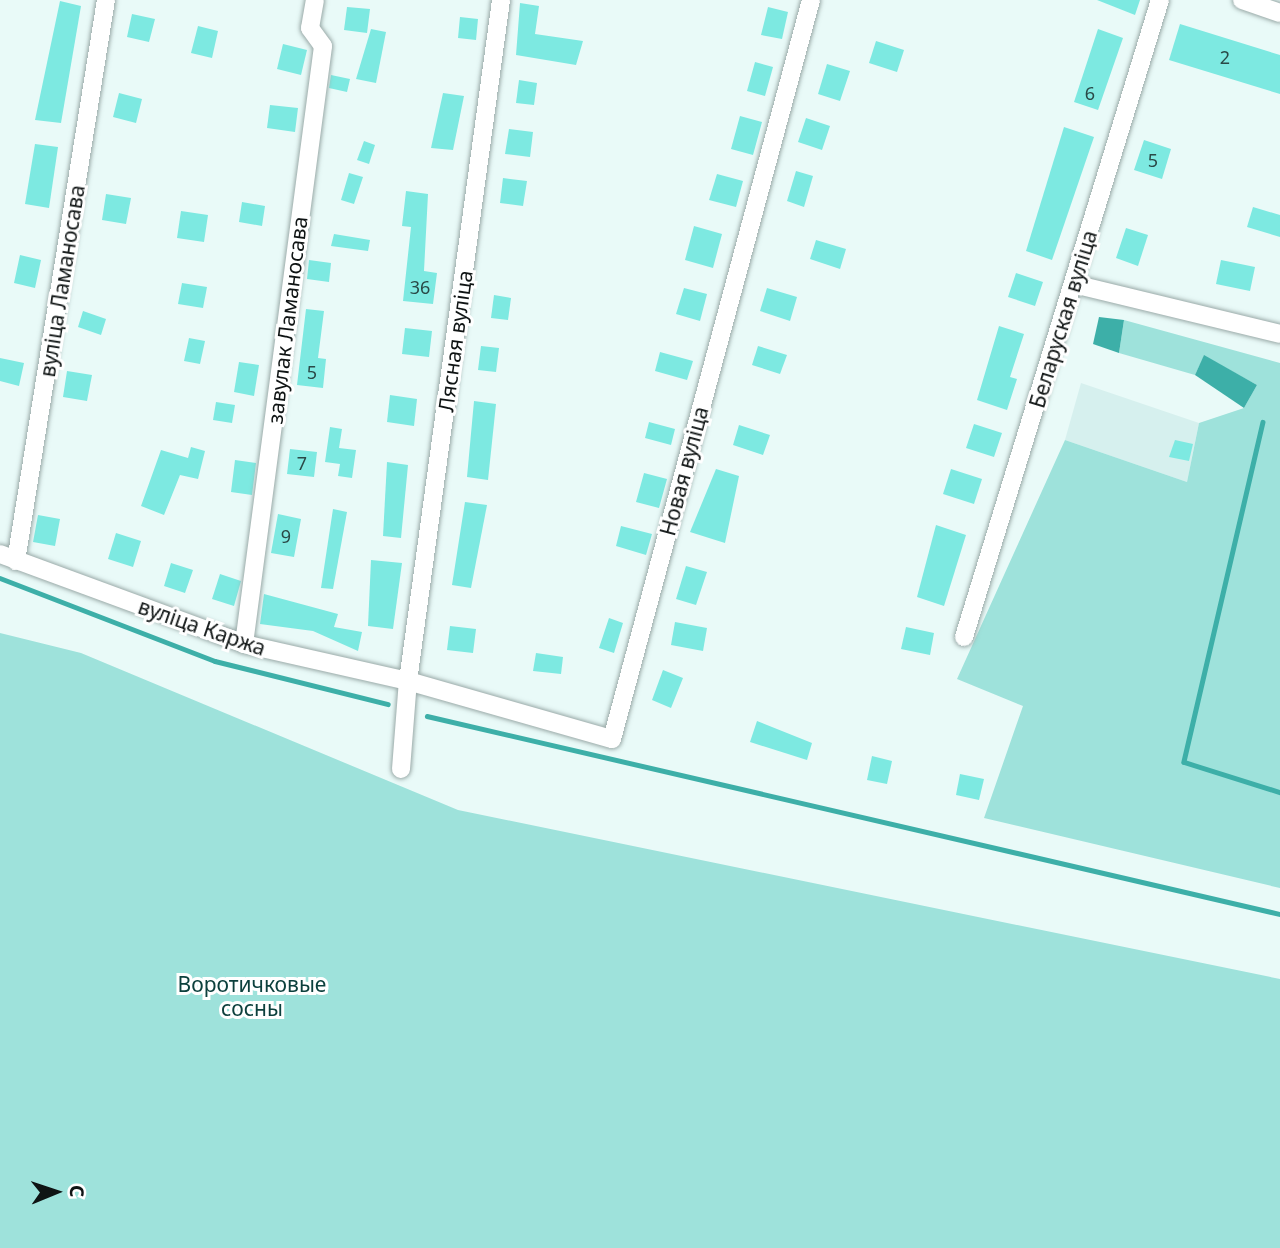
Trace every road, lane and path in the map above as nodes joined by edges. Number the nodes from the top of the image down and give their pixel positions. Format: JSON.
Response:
{"nodes":[{"id":1,"x":106,"y":0,"type":"edge"},
{"id":2,"x":315,"y":0,"type":"edge"},
{"id":3,"x":501,"y":0,"type":"edge"},
{"id":4,"x":811,"y":0,"type":"edge"},
{"id":5,"x":1160,"y":0,"type":"edge"},
{"id":6,"x":1241,"y":0,"type":"edge"},
{"id":7,"x":1280,"y":13,"type":"edge"},
{"id":8,"x":1074,"y":284,"type":"junction"},
{"id":9,"x":1280,"y":334,"type":"edge"},
{"id":10,"x":8,"y":558,"type":"edge"},
{"id":11,"x":964,"y":637,"type":"dead end"},
{"id":12,"x":244,"y":645,"type":"junction"},
{"id":13,"x":408,"y":681,"type":"junction"},
{"id":14,"x":401,"y":769,"type":"dead end"}],
"edges":[{"from":1,"to":10,"type":"street","name":"вуліца Ламаносава"},
{"from":2,"to":12,"type":"street","name":"завулак Ламаносава"},
{"from":3,"to":13,"type":"street","name":"Лясная вуліца"},
{"from":4,"to":13,"type":"street","name":"Новая вуліца"},
{"from":5,"to":8,"type":"street","name":"Беларуская вуліца"},
{"from":6,"to":7,"type":"street"},
{"from":8,"to":9,"type":"street"},
{"from":8,"to":11,"type":"street","name":"Беларуская вуліца"},
{"from":10,"to":12,"type":"street","name":"вуліца Каржа"},
{"from":12,"to":13,"type":"street","name":"вуліца Каржа"},
{"from":13,"to":14,"type":"street","name":"Лясная вуліца"}]}
